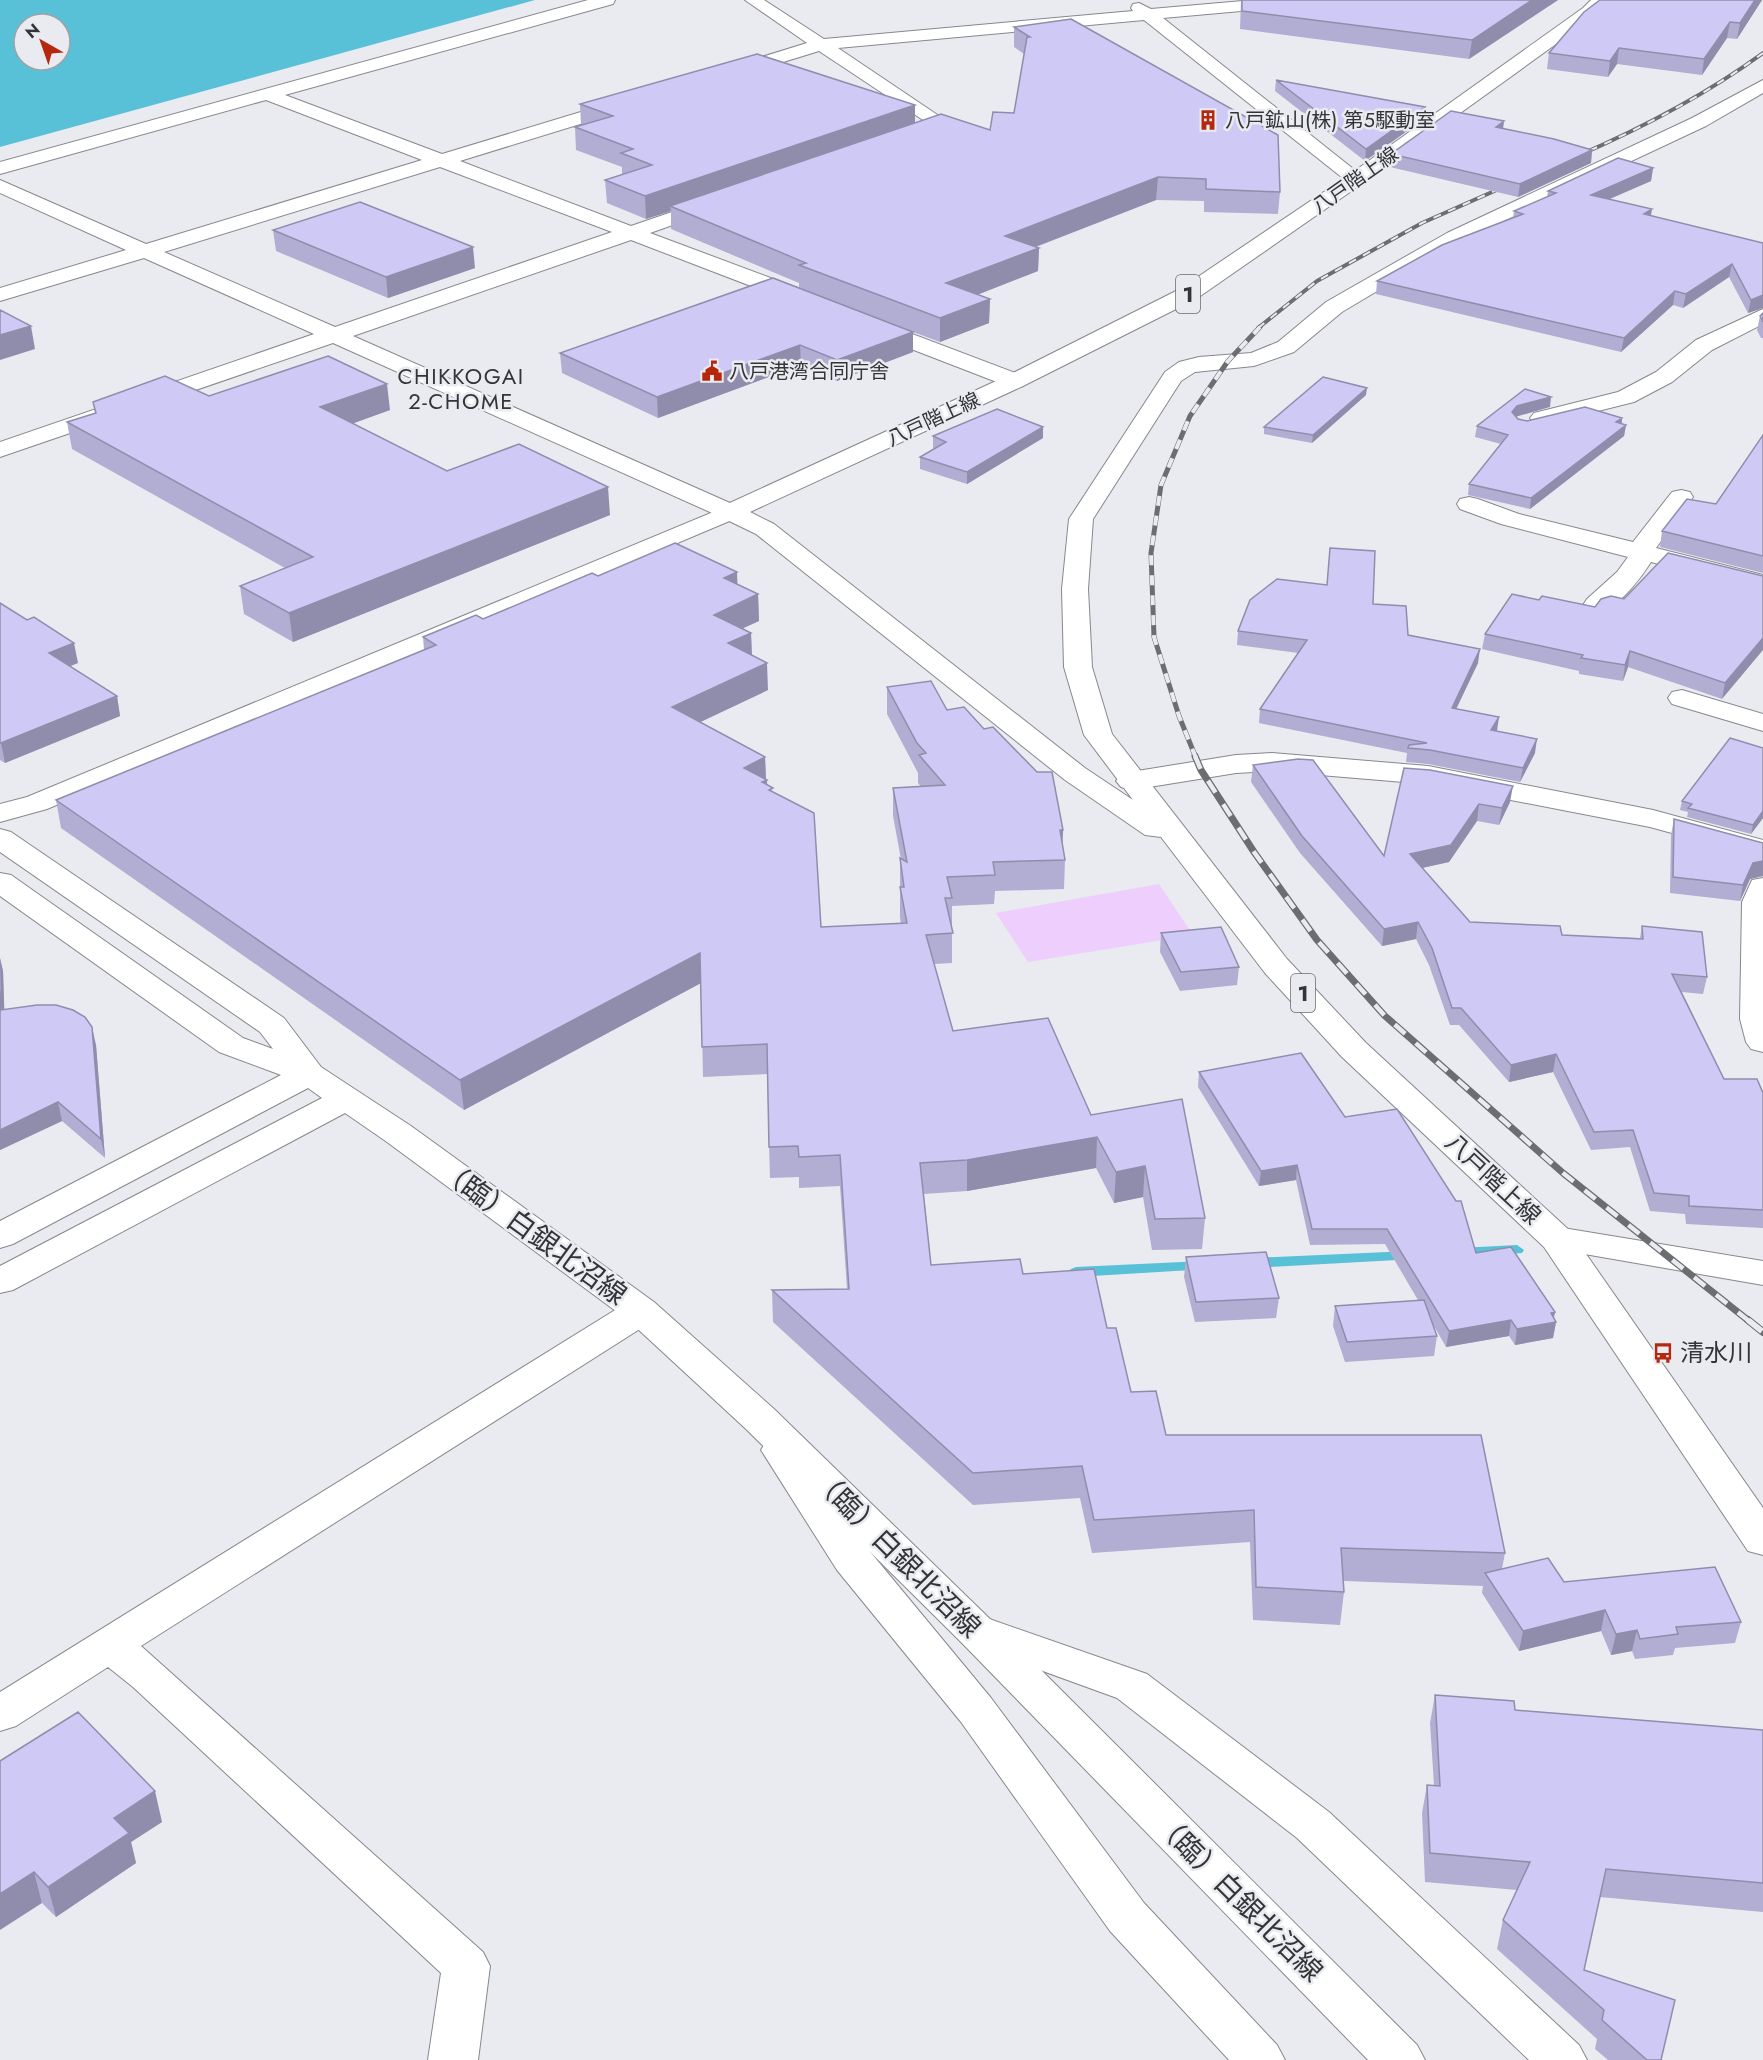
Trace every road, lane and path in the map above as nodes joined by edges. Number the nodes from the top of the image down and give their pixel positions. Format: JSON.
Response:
{"nodes":[{"id":1,"x":607,"y":0,"type":"edge"},
{"id":2,"x":753,"y":0,"type":"edge"},
{"id":3,"x":1128,"y":0,"type":"edge"},
{"id":4,"x":1310,"y":0,"type":"edge"},
{"id":5,"x":1600,"y":0,"type":"edge"},
{"id":6,"x":1147,"y":15,"type":"junction"},
{"id":7,"x":823,"y":44,"type":"junction"},
{"id":8,"x":711,"y":78,"type":"edge"},
{"id":9,"x":1763,"y":85,"type":"edge"},
{"id":10,"x":266,"y":94,"type":"junction"},
{"id":11,"x":644,"y":99,"type":"edge"},
{"id":12,"x":889,"y":144,"type":"edge"},
{"id":13,"x":443,"y":160,"type":"junction"},
{"id":14,"x":0,"y":168,"type":"edge"},
{"id":15,"x":1356,"y":179,"type":"junction"},
{"id":16,"x":0,"y":186,"type":"edge"},
{"id":17,"x":732,"y":197,"type":"edge"},
{"id":18,"x":631,"y":232,"type":"junction"},
{"id":19,"x":145,"y":251,"type":"junction"},
{"id":20,"x":0,"y":296,"type":"edge"},
{"id":21,"x":817,"y":304,"type":"edge"},
{"id":22,"x":1763,"y":315,"type":"edge"},
{"id":23,"x":850,"y":317,"type":"edge"},
{"id":24,"x":334,"y":335,"type":"junction"},
{"id":25,"x":1015,"y":381,"type":"junction"},
{"id":26,"x":1525,"y":423,"type":"edge"},
{"id":27,"x":0,"y":450,"type":"edge"},
{"id":28,"x":1681,"y":497,"type":"dead end"},
{"id":29,"x":1469,"y":504,"type":"dead end"},
{"id":30,"x":730,"y":512,"type":"junction"},
{"id":31,"x":1644,"y":553,"type":"junction"},
{"id":32,"x":1763,"y":583,"type":"edge"},
{"id":33,"x":1596,"y":605,"type":"edge"},
{"id":34,"x":1682,"y":698,"type":"dead end"},
{"id":35,"x":1763,"y":723,"type":"edge"},
{"id":36,"x":1131,"y":781,"type":"junction"},
{"id":37,"x":38,"y":803,"type":"junction"},
{"id":38,"x":0,"y":813,"type":"edge"},
{"id":39,"x":0,"y":828,"type":"edge"},
{"id":40,"x":0,"y":838,"type":"edge"},
{"id":41,"x":1186,"y":849,"type":"junction"},
{"id":42,"x":1763,"y":849,"type":"edge"},
{"id":43,"x":0,"y":882,"type":"edge"},
{"id":44,"x":1763,"y":887,"type":"edge"},
{"id":45,"x":1763,"y":1042,"type":"edge"},
{"id":46,"x":309,"y":1074,"type":"junction"},
{"id":47,"x":346,"y":1099,"type":"junction"},
{"id":48,"x":0,"y":1236,"type":"edge"},
{"id":49,"x":1557,"y":1239,"type":"junction"},
{"id":50,"x":1758,"y":1273,"type":"edge"},
{"id":51,"x":0,"y":1281,"type":"edge"},
{"id":52,"x":641,"y":1311,"type":"junction"},
{"id":53,"x":760,"y":1419,"type":"junction"},
{"id":54,"x":1763,"y":1540,"type":"edge"},
{"id":55,"x":975,"y":1629,"type":"junction"},
{"id":56,"x":109,"y":1644,"type":"junction"},
{"id":57,"x":0,"y":1714,"type":"edge"},
{"id":58,"x":453,"y":2060,"type":"edge"},
{"id":59,"x":1260,"y":2060,"type":"edge"},
{"id":60,"x":1400,"y":2060,"type":"edge"},
{"id":61,"x":1562,"y":2060,"type":"edge"}],
"edges":[{"from":1,"to":10,"type":"street"},
{"from":2,"to":7,"type":"street"},
{"from":3,"to":6,"type":"street"},
{"from":4,"to":6,"type":"street"},
{"from":5,"to":15,"type":"street","name":"八戸階上線","number":"1"},
{"from":6,"to":7,"type":"street"},
{"from":6,"to":15,"type":"street"},
{"from":7,"to":8,"type":"street"},
{"from":7,"to":12,"type":"street"},
{"from":9,"to":36,"type":"street","name":"八戸階上線","number":"1"},
{"from":10,"to":13,"type":"street"},
{"from":10,"to":14,"type":"street"},
{"from":11,"to":13,"type":"street"},
{"from":13,"to":18,"type":"street"},
{"from":13,"to":19,"type":"street"},
{"from":15,"to":25,"type":"street","name":"八戸階上線","number":"1"},
{"from":16,"to":19,"type":"street"},
{"from":17,"to":18,"type":"street"},
{"from":18,"to":21,"type":"street"},
{"from":18,"to":24,"type":"street"},
{"from":19,"to":20,"type":"street"},
{"from":19,"to":24,"type":"street"},
{"from":22,"to":26,"type":"street"},
{"from":23,"to":25,"type":"street"},
{"from":24,"to":27,"type":"street"},
{"from":24,"to":30,"type":"street"},
{"from":25,"to":30,"type":"street","name":"八戸階上線","number":"1"},
{"from":28,"to":31,"type":"street"},
{"from":29,"to":31,"type":"street"},
{"from":30,"to":37,"type":"street"},
{"from":30,"to":41,"type":"street","name":"八戸階上線","number":"1"},
{"from":31,"to":32,"type":"street"},
{"from":31,"to":33,"type":"street"},
{"from":34,"to":35,"type":"street"},
{"from":36,"to":41,"type":"street","name":"八戸階上線","number":"1"},
{"from":36,"to":42,"type":"street"},
{"from":37,"to":38,"type":"street"},
{"from":37,"to":39,"type":"street"},
{"from":40,"to":46,"type":"street"},
{"from":41,"to":49,"type":"street","name":"八戸階上線","number":"1"},
{"from":43,"to":46,"type":"street"},
{"from":44,"to":45,"type":"street"},
{"from":46,"to":47,"type":"street","name":"（臨）白銀北沼線"},
{"from":46,"to":48,"type":"street"},
{"from":47,"to":51,"type":"street"},
{"from":47,"to":52,"type":"street","name":"（臨）白銀北沼線"},
{"from":49,"to":50,"type":"street"},
{"from":49,"to":54,"type":"street","name":"八戸階上線","number":"1"},
{"from":52,"to":53,"type":"street","name":"（臨）白銀北沼線"},
{"from":52,"to":56,"type":"street"},
{"from":53,"to":55,"type":"street","name":"（臨）白銀北沼線"},
{"from":53,"to":59,"type":"street"},
{"from":55,"to":60,"type":"street","name":"（臨）白銀北沼線"},
{"from":55,"to":61,"type":"street"},
{"from":56,"to":57,"type":"street"},
{"from":56,"to":58,"type":"street"}]}
